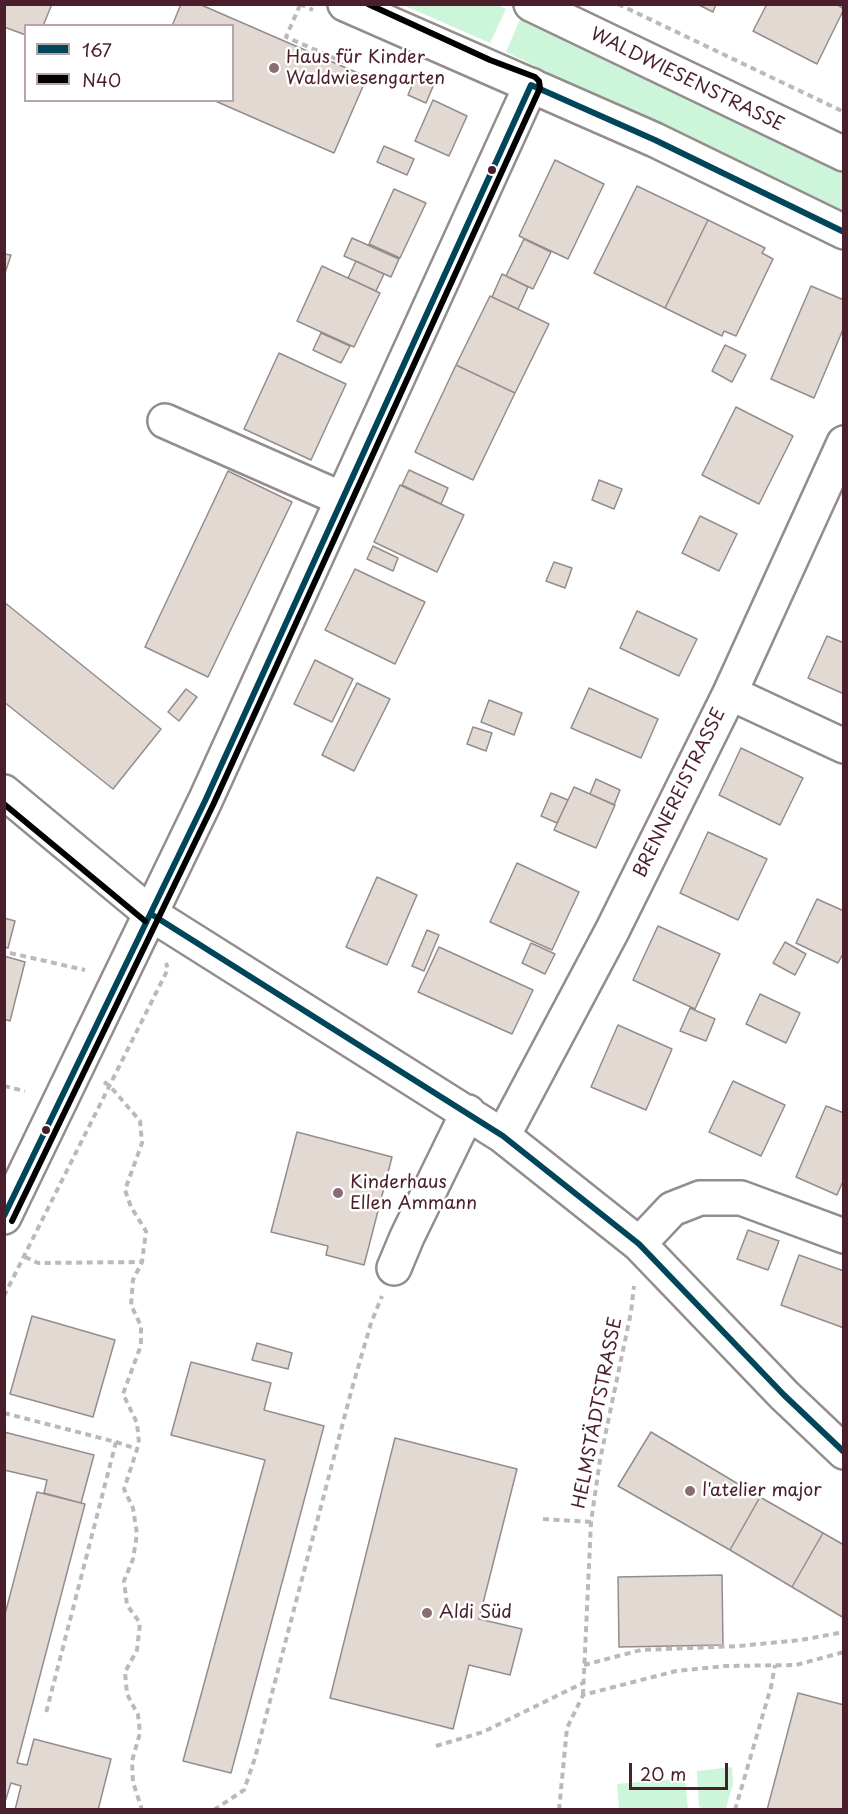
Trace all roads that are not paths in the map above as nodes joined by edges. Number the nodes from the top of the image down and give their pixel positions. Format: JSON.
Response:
{"nodes":[{"id":1,"x":345,"y":4,"type":"edge"},
{"id":2,"x":531,"y":4,"type":"edge"},
{"id":3,"x":563,"y":12,"type":"edge"},
{"id":4,"x":531,"y":85,"type":"junction"},
{"id":5,"x":843,"y":154,"type":"edge"},
{"id":6,"x":843,"y":232,"type":"edge"},
{"id":7,"x":165,"y":421,"type":"dead end"},
{"id":8,"x":843,"y":443,"type":"edge"},
{"id":9,"x":342,"y":499,"type":"junction"},
{"id":10,"x":730,"y":693,"type":"junction"},
{"id":11,"x":843,"y":746,"type":"edge"},
{"id":12,"x":4,"y":792,"type":"edge"},
{"id":13,"x":151,"y":914,"type":"junction"},
{"id":14,"x":468,"y":1112,"type":"junction"},
{"id":15,"x":503,"y":1136,"type":"junction"},
{"id":16,"x":4,"y":1217,"type":"edge"},
{"id":17,"x":843,"y":1236,"type":"edge"},
{"id":18,"x":639,"y":1244,"type":"junction"},
{"id":19,"x":394,"y":1268,"type":"road end"},
{"id":20,"x":843,"y":1452,"type":"edge"}],
"edges":[{"from":1,"to":4,"type":"street"},
{"from":2,"to":3,"type":"street","name":"WALDWIESENSTRASSE"},
{"from":3,"to":5,"type":"street","name":"WALDWIESENSTRASSE"},
{"from":4,"to":6,"type":"street"},
{"from":4,"to":9,"type":"street"},
{"from":7,"to":9,"type":"street"},
{"from":8,"to":10,"type":"street","name":"BRENNEREISTRASSE"},
{"from":9,"to":13,"type":"street"},
{"from":10,"to":11,"type":"street"},
{"from":10,"to":15,"type":"street","name":"BRENNEREISTRASSE"},
{"from":12,"to":13,"type":"street"},
{"from":13,"to":14,"type":"street"},
{"from":13,"to":16,"type":"street"},
{"from":14,"to":15,"type":"street"},
{"from":14,"to":19,"type":"street"},
{"from":15,"to":18,"type":"street"},
{"from":17,"to":18,"type":"street"},
{"from":18,"to":20,"type":"street"}]}
